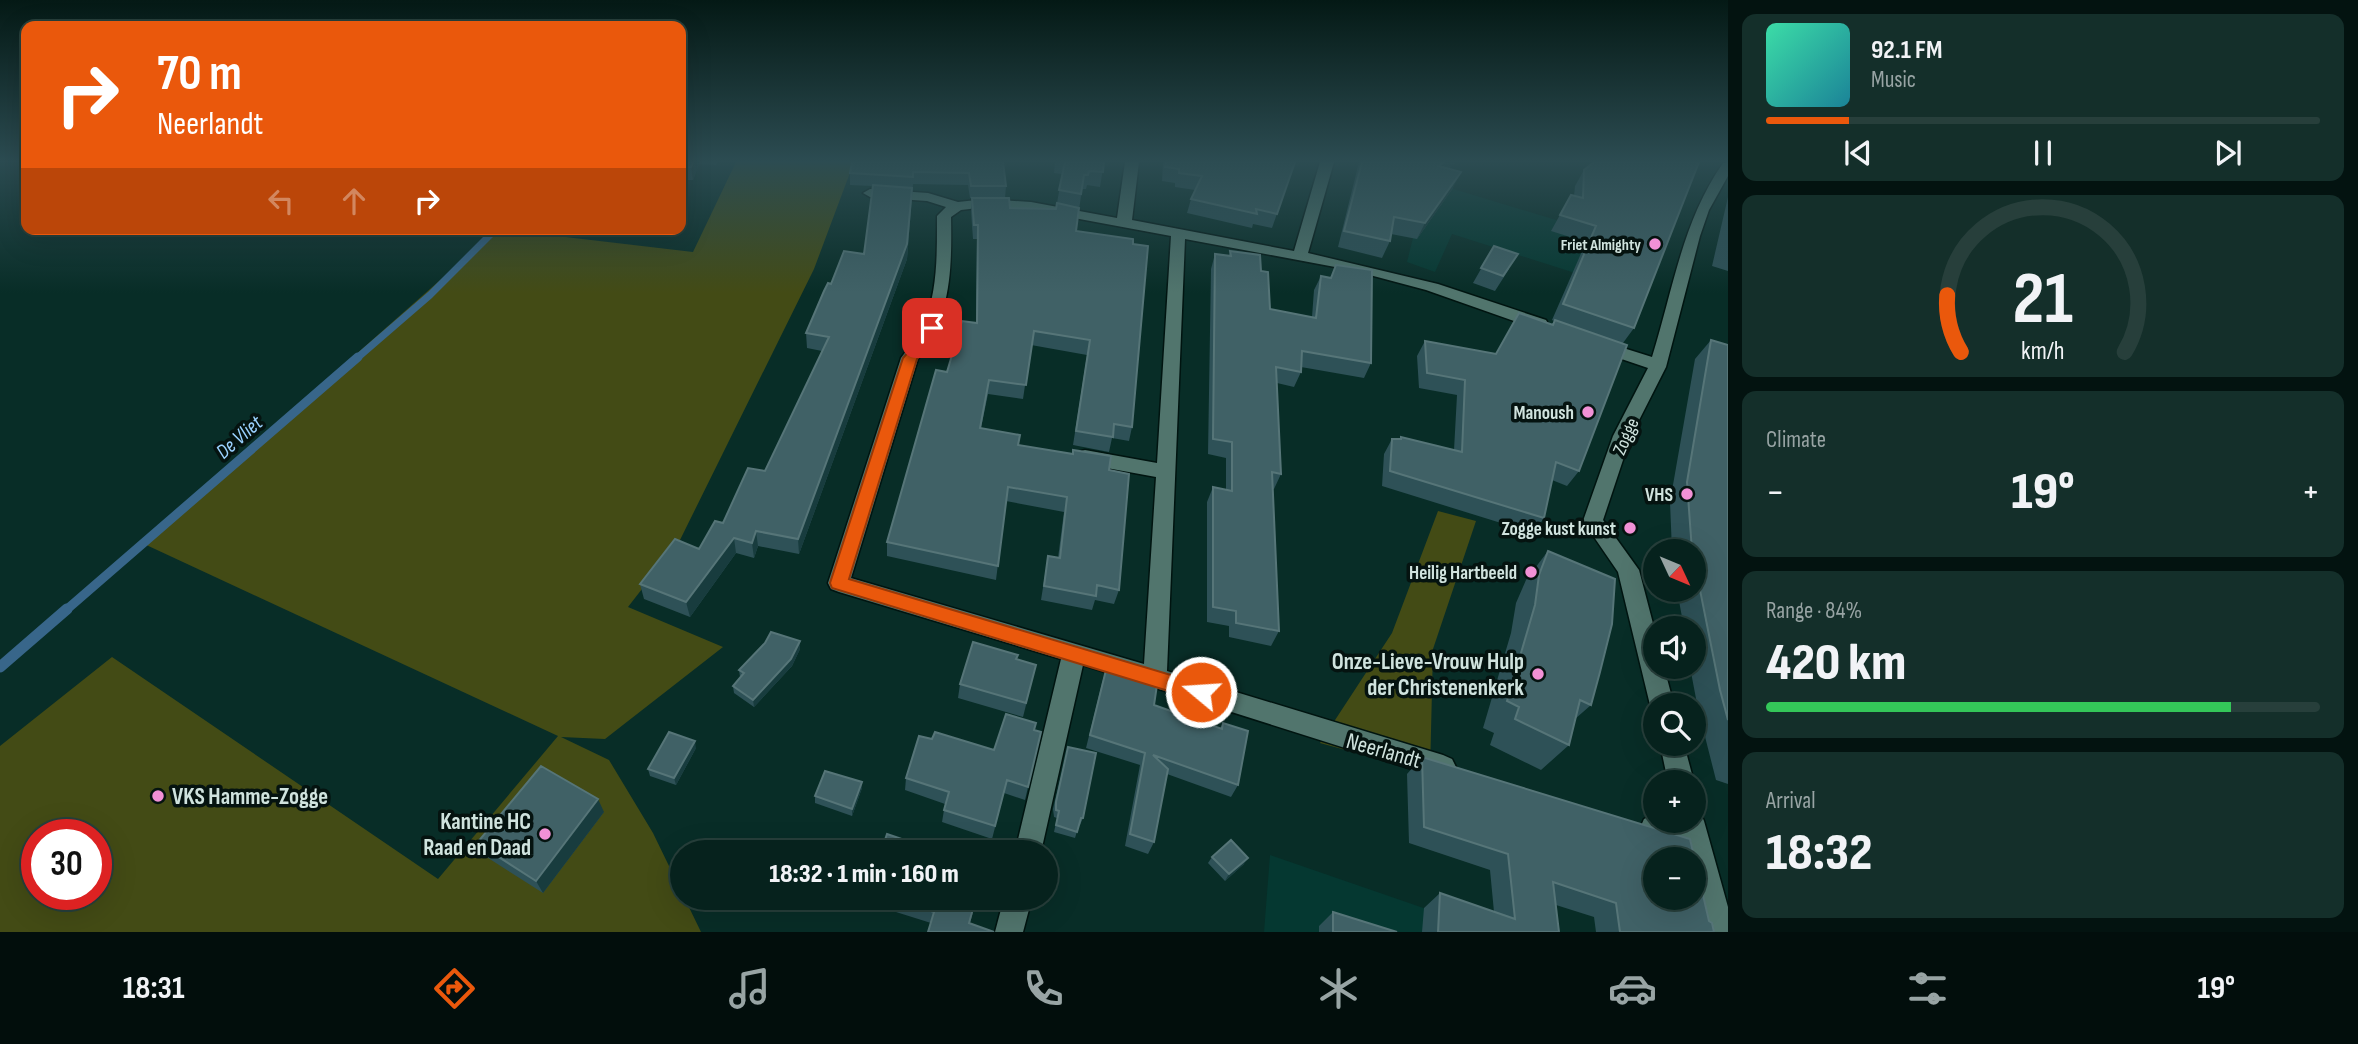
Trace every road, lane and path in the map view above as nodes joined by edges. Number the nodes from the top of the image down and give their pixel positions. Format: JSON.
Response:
{"nodes":[{"id":1,"x":964,"y":205,"type":"edge"},
{"id":2,"x":1020,"y":205,"type":"edge"},
{"id":3,"x":1126,"y":205,"type":"edge"},
{"id":4,"x":1315,"y":205,"type":"edge"},
{"id":5,"x":1705,"y":205,"type":"edge"},
{"id":6,"x":957,"y":206,"type":"joint"},
{"id":7,"x":1124,"y":223,"type":"junction"},
{"id":8,"x":1178,"y":235,"type":"junction"},
{"id":9,"x":1300,"y":256,"type":"junction"},
{"id":10,"x":1555,"y":329,"type":"edge"},
{"id":11,"x":1580,"y":338,"type":"edge"},
{"id":12,"x":1657,"y":365,"type":"junction"},
{"id":13,"x":1062,"y":453,"type":"edge"},
{"id":14,"x":1167,"y":472,"type":"junction"},
{"id":15,"x":1074,"y":653,"type":"junction"},
{"id":16,"x":1155,"y":677,"type":"junction"},
{"id":17,"x":1659,"y":693,"type":"edge"},
{"id":18,"x":1469,"y":775,"type":"edge"},
{"id":19,"x":1629,"y":821,"type":"edge"},
{"id":20,"x":1643,"y":823,"type":"edge"},
{"id":21,"x":1694,"y":833,"type":"edge"},
{"id":22,"x":1031,"y":840,"type":"edge"},
{"id":23,"x":1015,"y":910,"type":"edge"},
{"id":24,"x":1009,"y":932,"type":"edge"},
{"id":25,"x":1721,"y":932,"type":"edge"}],
"edges":[{"from":1,"to":6,"type":"street"},
{"from":2,"to":7,"type":"street"},
{"from":3,"to":7,"type":"street"},
{"from":4,"to":9,"type":"street"},
{"from":5,"to":12,"type":"street","name":"Zogge"},
{"from":6,"to":15,"type":"street","name":"Neerlandt"},
{"from":7,"to":8,"type":"street"},
{"from":8,"to":9,"type":"street"},
{"from":8,"to":14,"type":"street"},
{"from":9,"to":10,"type":"street"},
{"from":11,"to":12,"type":"street"},
{"from":12,"to":17,"type":"street","name":"Zogge"},
{"from":13,"to":14,"type":"street"},
{"from":14,"to":16,"type":"street"},
{"from":15,"to":16,"type":"street","name":"Neerlandt"},
{"from":15,"to":22,"type":"street"},
{"from":16,"to":18,"type":"street","name":"Neerlandt"},
{"from":19,"to":20,"type":"street"},
{"from":21,"to":25,"type":"street"},
{"from":23,"to":24,"type":"street"}]}
